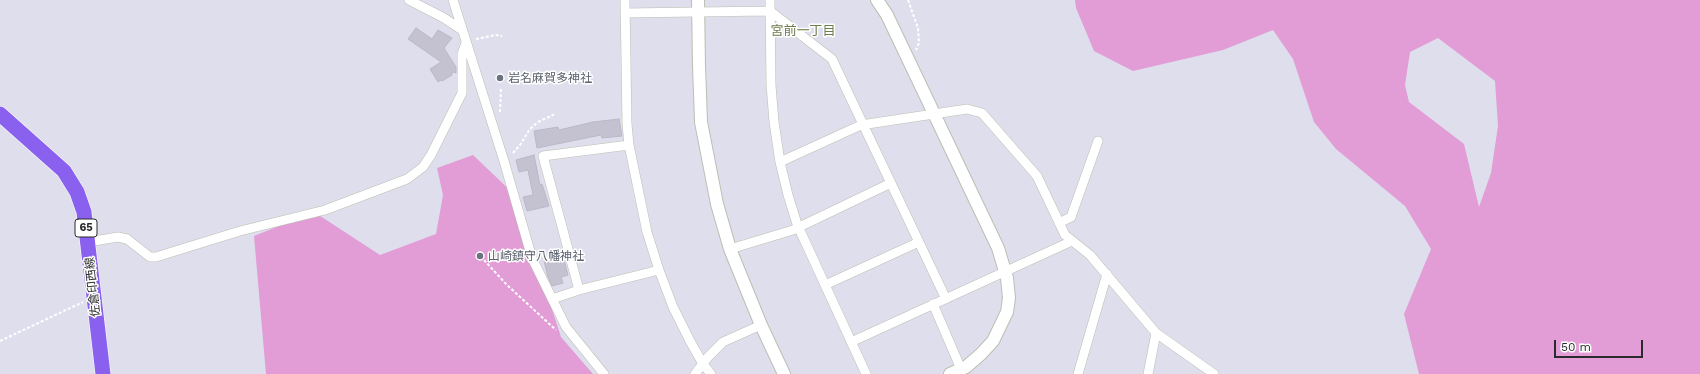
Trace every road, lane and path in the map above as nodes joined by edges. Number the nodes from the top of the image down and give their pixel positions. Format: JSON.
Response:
{"nodes":[{"id":1,"x":408,"y":0,"type":"edge"},
{"id":2,"x":453,"y":0,"type":"edge"},
{"id":3,"x":625,"y":0,"type":"edge"},
{"id":4,"x":770,"y":0,"type":"edge"},
{"id":5,"x":877,"y":0,"type":"edge"},
{"id":6,"x":908,"y":0,"type":"edge"},
{"id":7,"x":698,"y":6,"type":"edge"},
{"id":8,"x":770,"y":11,"type":"junction"},
{"id":9,"x":625,"y":13,"type":"junction"},
{"id":10,"x":462,"y":30,"type":"junction"},
{"id":11,"x":502,"y":36,"type":"dead end"},
{"id":12,"x":465,"y":42,"type":"junction"},
{"id":13,"x":909,"y":62,"type":"junction"},
{"id":14,"x":0,"y":114,"type":"edge"},
{"id":15,"x":555,"y":114,"type":"dead end"},
{"id":16,"x":934,"y":114,"type":"junction"},
{"id":17,"x":863,"y":124,"type":"junction"},
{"id":18,"x":1098,"y":141,"type":"dead end"},
{"id":19,"x":629,"y":145,"type":"junction"},
{"id":20,"x":504,"y":161,"type":"junction"},
{"id":21,"x":780,"y":162,"type":"junction"},
{"id":22,"x":891,"y":183,"type":"junction"},
{"id":23,"x":1059,"y":223,"type":"junction"},
{"id":24,"x":799,"y":227,"type":"junction"},
{"id":25,"x":1072,"y":241,"type":"junction"},
{"id":26,"x":88,"y":242,"type":"junction"},
{"id":27,"x":918,"y":242,"type":"junction"},
{"id":28,"x":730,"y":249,"type":"junction"},
{"id":29,"x":484,"y":260,"type":"dead end"},
{"id":30,"x":658,"y":270,"type":"junction"},
{"id":31,"x":1006,"y":271,"type":"junction"},
{"id":32,"x":1107,"y":274,"type":"junction"},
{"id":33,"x":825,"y":285,"type":"junction"},
{"id":34,"x":579,"y":290,"type":"junction"},
{"id":35,"x":94,"y":297,"type":"junction"},
{"id":36,"x":552,"y":299,"type":"junction"},
{"id":37,"x":946,"y":299,"type":"junction"},
{"id":38,"x":933,"y":304,"type":"junction"},
{"id":39,"x":761,"y":324,"type":"junction"},
{"id":40,"x":1156,"y":333,"type":"junction"},
{"id":41,"x":561,"y":335,"type":"dead end"},
{"id":42,"x":0,"y":341,"type":"edge"},
{"id":43,"x":851,"y":342,"type":"junction"},
{"id":44,"x":703,"y":364,"type":"junction"},
{"id":45,"x":961,"y":369,"type":"junction"},
{"id":46,"x":103,"y":374,"type":"edge"},
{"id":47,"x":604,"y":374,"type":"edge"},
{"id":48,"x":695,"y":374,"type":"edge"},
{"id":49,"x":711,"y":374,"type":"edge"},
{"id":50,"x":784,"y":374,"type":"edge"},
{"id":51,"x":866,"y":374,"type":"edge"},
{"id":52,"x":950,"y":374,"type":"edge"},
{"id":53,"x":1078,"y":374,"type":"edge"},
{"id":54,"x":1148,"y":374,"type":"edge"},
{"id":55,"x":1214,"y":374,"type":"edge"}],
"edges":[{"from":1,"to":10,"type":"street"},
{"from":2,"to":10,"type":"street"},
{"from":3,"to":9,"type":"street"},
{"from":4,"to":8,"type":"street"},
{"from":5,"to":13,"type":"street"},
{"from":6,"to":13,"type":"path"},
{"from":7,"to":8,"type":"street"},
{"from":7,"to":9,"type":"street"},
{"from":7,"to":28,"type":"street"},
{"from":8,"to":17,"type":"street"},
{"from":8,"to":21,"type":"street"},
{"from":9,"to":19,"type":"street"},
{"from":10,"to":12,"type":"street"},
{"from":11,"to":12,"type":"path"},
{"from":12,"to":20,"type":"street"},
{"from":12,"to":26,"type":"street"},
{"from":13,"to":16,"type":"street"},
{"from":14,"to":26,"type":"main road","name":"佐倉印西線","number":"65"},
{"from":15,"to":20,"type":"path"},
{"from":16,"to":17,"type":"street"},
{"from":16,"to":23,"type":"street"},
{"from":16,"to":31,"type":"street"},
{"from":17,"to":21,"type":"street"},
{"from":17,"to":22,"type":"street"},
{"from":18,"to":23,"type":"street"},
{"from":19,"to":30,"type":"street"},
{"from":19,"to":34,"type":"street"},
{"from":20,"to":36,"type":"street"},
{"from":21,"to":24,"type":"street"},
{"from":22,"to":24,"type":"street"},
{"from":22,"to":27,"type":"street"},
{"from":23,"to":25,"type":"street"},
{"from":24,"to":28,"type":"street"},
{"from":24,"to":33,"type":"street"},
{"from":25,"to":31,"type":"street"},
{"from":25,"to":32,"type":"street"},
{"from":26,"to":35,"type":"main road","name":"佐倉印西線","number":"65"},
{"from":27,"to":33,"type":"street"},
{"from":27,"to":37,"type":"street"},
{"from":28,"to":39,"type":"street"},
{"from":29,"to":41,"type":"path"},
{"from":30,"to":34,"type":"street"},
{"from":30,"to":44,"type":"street"},
{"from":31,"to":37,"type":"street"},
{"from":31,"to":45,"type":"street"},
{"from":32,"to":40,"type":"street"},
{"from":32,"to":53,"type":"street"},
{"from":33,"to":43,"type":"street"},
{"from":34,"to":36,"type":"street"},
{"from":35,"to":42,"type":"path"},
{"from":35,"to":46,"type":"main road","name":"佐倉印西線","number":"65"},
{"from":36,"to":47,"type":"street"},
{"from":37,"to":38,"type":"street"},
{"from":38,"to":43,"type":"street"},
{"from":38,"to":45,"type":"street"},
{"from":39,"to":44,"type":"street"},
{"from":39,"to":50,"type":"street"},
{"from":40,"to":54,"type":"street"},
{"from":40,"to":55,"type":"street"},
{"from":43,"to":51,"type":"street"},
{"from":44,"to":48,"type":"street"},
{"from":44,"to":49,"type":"street"},
{"from":45,"to":52,"type":"street"}]}
